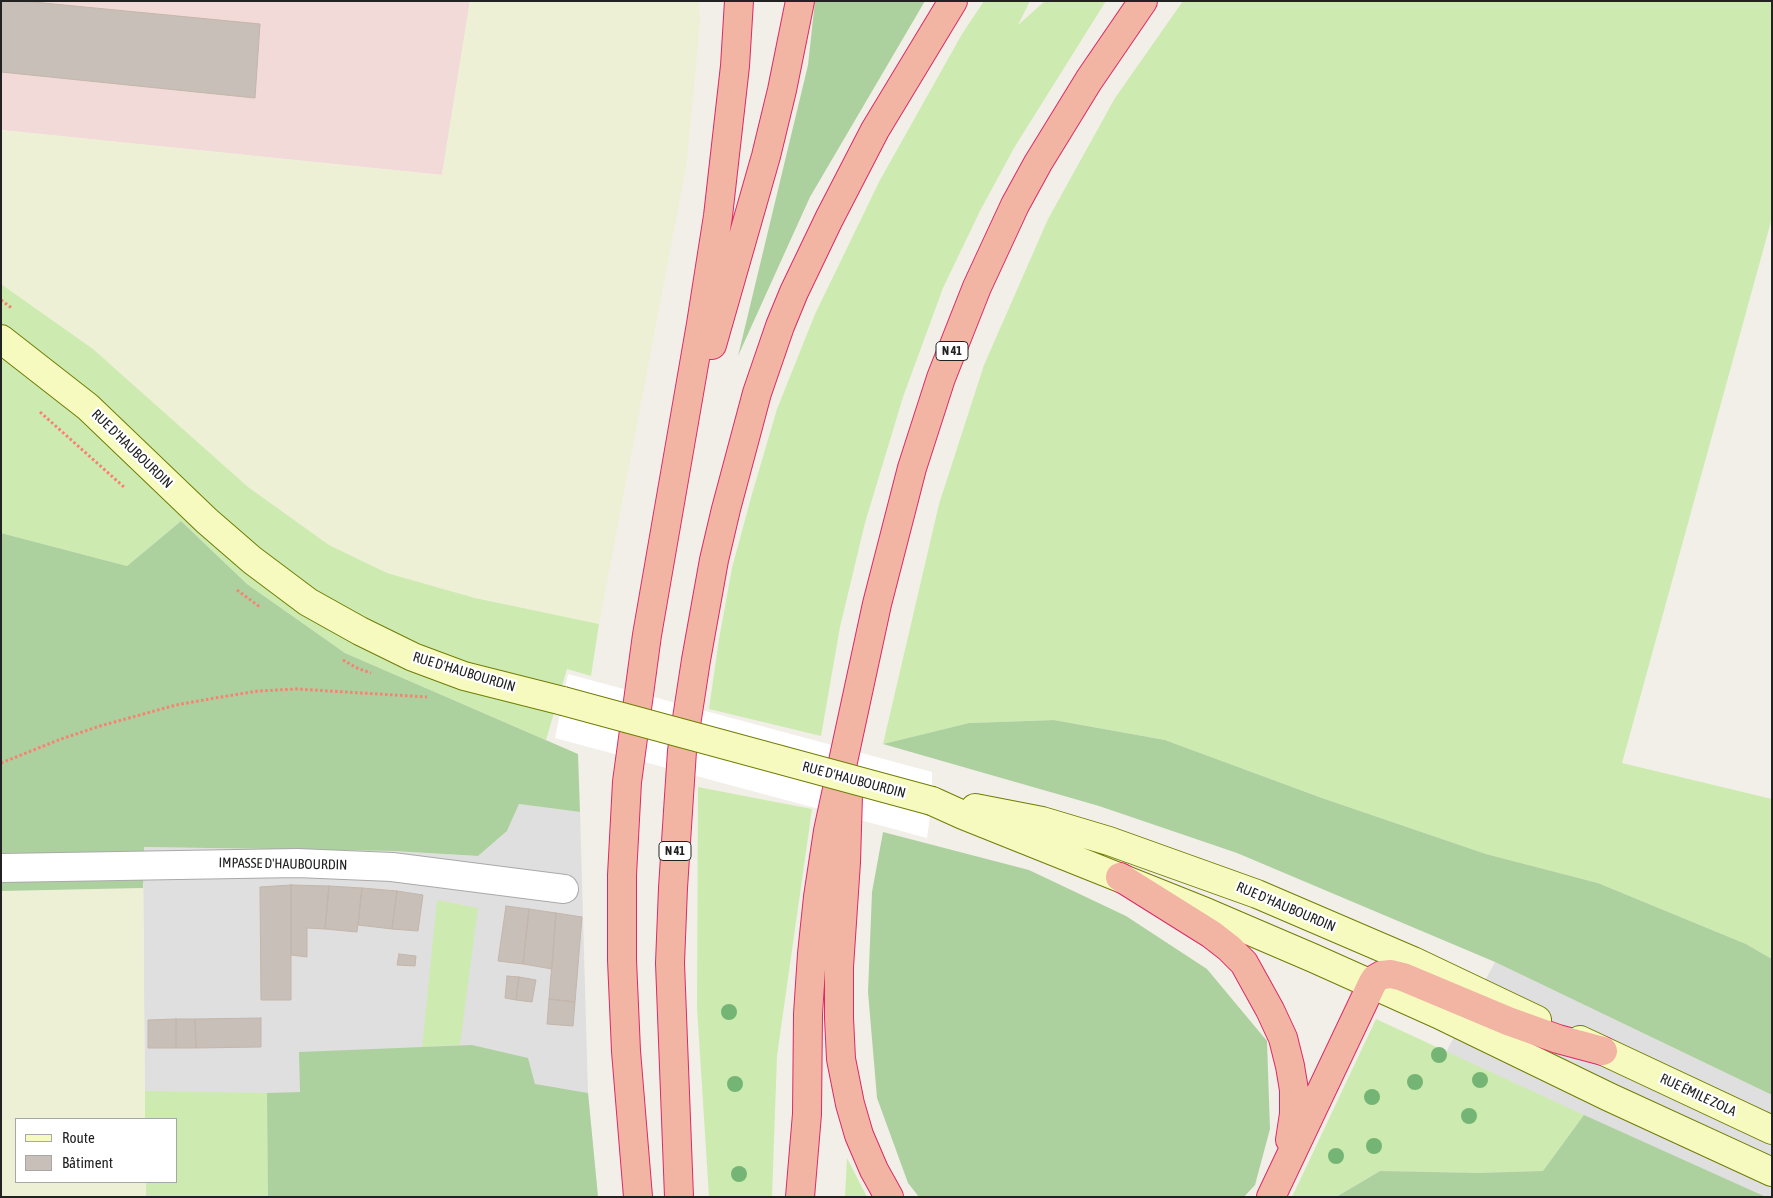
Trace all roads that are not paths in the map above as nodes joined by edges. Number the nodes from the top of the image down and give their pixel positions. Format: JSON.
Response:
{"nodes":[{"id":1,"x":738,"y":1,"type":"edge"},
{"id":2,"x":800,"y":1,"type":"edge"},
{"id":3,"x":953,"y":1,"type":"edge"},
{"id":4,"x":1144,"y":1,"type":"edge"},
{"id":5,"x":1,"y":339,"type":"edge"},
{"id":6,"x":676,"y":472,"type":"junction"},
{"id":7,"x":850,"y":736,"type":"junction"},
{"id":8,"x":932,"y":802,"type":"junction"},
{"id":9,"x":1,"y":868,"type":"edge"},
{"id":10,"x":1120,"y":877,"type":"junction"},
{"id":11,"x":564,"y":889,"type":"dead end"},
{"id":12,"x":1372,"y":984,"type":"junction"},
{"id":13,"x":1613,"y":1056,"type":"junction"},
{"id":14,"x":1772,"y":1130,"type":"edge"},
{"id":15,"x":1772,"y":1172,"type":"edge"},
{"id":16,"x":1275,"y":1191,"type":"edge"},
{"id":17,"x":638,"y":1197,"type":"edge"},
{"id":18,"x":679,"y":1197,"type":"edge"},
{"id":19,"x":800,"y":1197,"type":"edge"},
{"id":20,"x":889,"y":1197,"type":"edge"}],
"edges":[{"from":1,"to":6,"type":"highway"},
{"from":2,"to":6,"type":"highway"},
{"from":3,"to":18,"type":"highway","number":"N 41"},
{"from":4,"to":7,"type":"highway","number":"N 41"},
{"from":5,"to":8,"type":"main road","name":"RUE D'HAUBOURDIN","bridge":true},
{"from":6,"to":17,"type":"highway"},
{"from":7,"to":19,"type":"highway","number":"N 41"},
{"from":7,"to":20,"type":"highway"},
{"from":8,"to":10,"type":"main road","name":"RUE D'HAUBOURDIN"},
{"from":8,"to":13,"type":"main road","name":"RUE D'HAUBOURDIN"},
{"from":9,"to":11,"type":"street","name":"IMPASSE D'HAUBOURDIN"},
{"from":10,"to":12,"type":"main road","name":"RUE D'HAUBOURDIN"},
{"from":10,"to":16,"type":"highway"},
{"from":12,"to":13,"type":"highway"},
{"from":12,"to":15,"type":"main road","name":"RUE D'HAUBOURDIN"},
{"from":12,"to":16,"type":"highway"},
{"from":13,"to":14,"type":"main road","name":"RUE ÉMILE ZOLA"}]}
